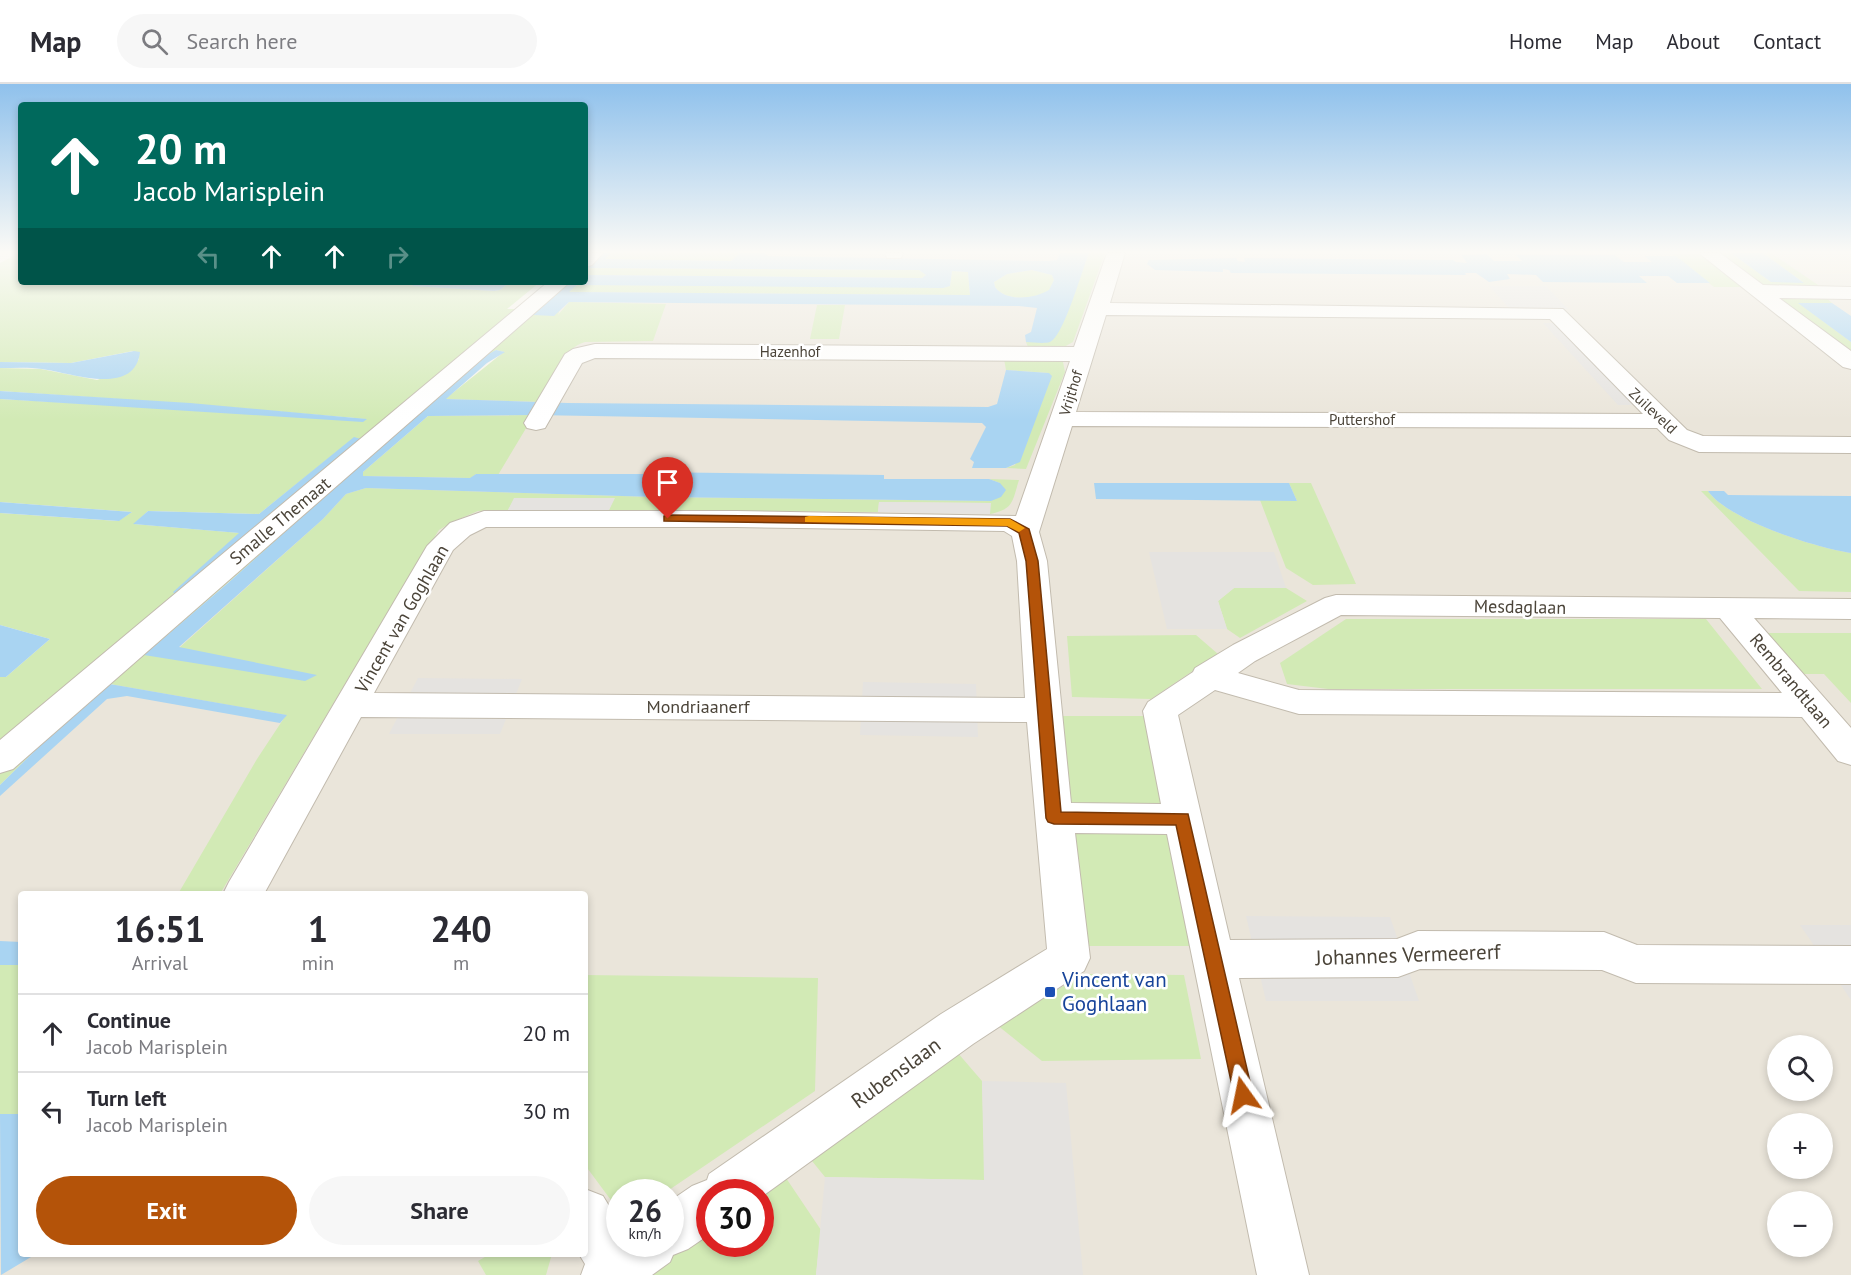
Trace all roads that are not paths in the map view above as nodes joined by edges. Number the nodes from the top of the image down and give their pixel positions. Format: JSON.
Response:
{"nodes":[{"id":1,"x":529,"y":309,"type":"edge"},
{"id":2,"x":1100,"y":309,"type":"joint"},
{"id":3,"x":1781,"y":309,"type":"edge"},
{"id":4,"x":1083,"y":354,"type":"junction"},
{"id":5,"x":1851,"y":363,"type":"edge"},
{"id":6,"x":1063,"y":419,"type":"junction"},
{"id":7,"x":1661,"y":421,"type":"junction"},
{"id":8,"x":536,"y":423,"type":"dead end"},
{"id":9,"x":1851,"y":445,"type":"edge"},
{"id":10,"x":1024,"y":532,"type":"junction"},
{"id":11,"x":1851,"y":609,"type":"edge"},
{"id":12,"x":1730,"y":610,"type":"junction"},
{"id":13,"x":1208,"y":676,"type":"junction"},
{"id":14,"x":352,"y":705,"type":"junction"},
{"id":15,"x":1811,"y":705,"type":"junction"},
{"id":16,"x":1043,"y":710,"type":"junction"},
{"id":17,"x":1851,"y":752,"type":"edge"},
{"id":18,"x":0,"y":760,"type":"edge"},
{"id":19,"x":1054,"y":818,"type":"junction"},
{"id":20,"x":1183,"y":819,"type":"junction"},
{"id":21,"x":245,"y":891,"type":"edge"},
{"id":22,"x":1214,"y":959,"type":"junction"},
{"id":23,"x":1851,"y":964,"type":"edge"},
{"id":24,"x":745,"y":1179,"type":"edge"},
{"id":25,"x":588,"y":1218,"type":"edge"},
{"id":26,"x":625,"y":1262,"type":"edge"},
{"id":27,"x":1283,"y":1275,"type":"edge"}],
"edges":[{"from":1,"to":18,"type":"street","name":"Smalle Themaat"},
{"from":2,"to":4,"type":"street","name":"Vrijthof"},
{"from":2,"to":7,"type":"street","name":"Zuileveld"},
{"from":3,"to":5,"type":"street"},
{"from":4,"to":6,"type":"street","name":"Vrijthof"},
{"from":4,"to":8,"type":"street","name":"Hazenhof"},
{"from":6,"to":7,"type":"street","name":"Puttershof"},
{"from":6,"to":10,"type":"street","name":"Vrijthof"},
{"from":7,"to":9,"type":"street","name":"Zuileveld"},
{"from":10,"to":14,"type":"street","name":"Vincent van Goghlaan"},
{"from":10,"to":16,"type":"street"},
{"from":11,"to":12,"type":"street","name":"Mesdaglaan"},
{"from":12,"to":13,"type":"street","name":"Mesdaglaan"},
{"from":12,"to":15,"type":"street","name":"Rembrandtlaan"},
{"from":13,"to":15,"type":"street"},
{"from":13,"to":20,"type":"street","name":"Mesdaglaan"},
{"from":14,"to":16,"type":"street","name":"Mondriaanerf"},
{"from":14,"to":21,"type":"street","name":"Vincent van Goghlaan"},
{"from":15,"to":17,"type":"street","name":"Rembrandtlaan"},
{"from":16,"to":19,"type":"street"},
{"from":19,"to":20,"type":"street"},
{"from":19,"to":24,"type":"street","name":"Rubenslaan"},
{"from":20,"to":22,"type":"street"},
{"from":22,"to":23,"type":"street","name":"Johannes Vermeererf"},
{"from":22,"to":27,"type":"street"},
{"from":25,"to":26,"type":"street"}]}
